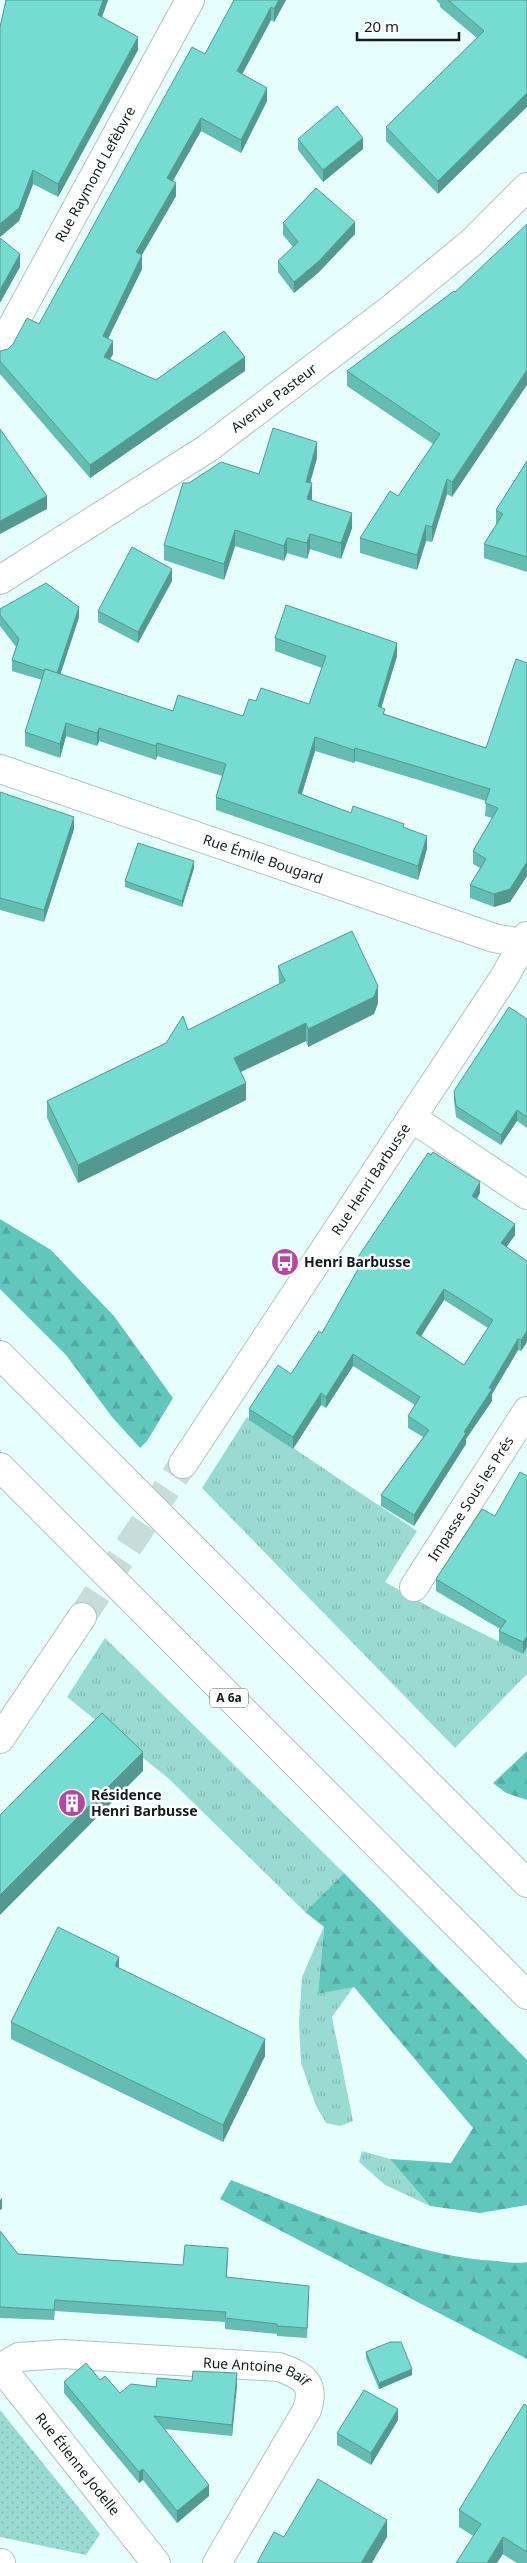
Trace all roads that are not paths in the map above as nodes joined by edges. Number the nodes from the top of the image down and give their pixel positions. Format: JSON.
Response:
{"nodes":[{"id":1,"x":190,"y":0,"type":"edge"},
{"id":2,"x":527,"y":187,"type":"edge"},
{"id":3,"x":0,"y":350,"type":"edge"},
{"id":4,"x":0,"y":580,"type":"edge"},
{"id":5,"x":0,"y":769,"type":"edge"},
{"id":6,"x":526,"y":941,"type":"edge"},
{"id":7,"x":412,"y":1118,"type":"junction"},
{"id":8,"x":527,"y":1195,"type":"edge"},
{"id":9,"x":0,"y":1355,"type":"edge"},
{"id":10,"x":527,"y":1411,"type":"edge"},
{"id":11,"x":183,"y":1464,"type":"tunnel mouth"},
{"id":12,"x":0,"y":1467,"type":"edge"},
{"id":13,"x":414,"y":1587,"type":"dead end"},
{"id":14,"x":82,"y":1617,"type":"tunnel mouth"},
{"id":15,"x":0,"y":1739,"type":"edge"},
{"id":16,"x":527,"y":1882,"type":"edge"},
{"id":17,"x":527,"y":1996,"type":"edge"},
{"id":18,"x":0,"y":2367,"type":"edge"},
{"id":19,"x":156,"y":2563,"type":"edge"},
{"id":20,"x":217,"y":2563,"type":"edge"}],
"edges":[{"from":1,"to":3,"type":"main road","name":"Rue Raymond Lefèbvre"},
{"from":2,"to":4,"type":"main road","name":"Avenue Pasteur"},
{"from":5,"to":6,"type":"main road","name":"Rue Émile Bougard"},
{"from":6,"to":7,"type":"main road","name":"Rue Henri Barbusse"},
{"from":7,"to":8,"type":"main road"},
{"from":7,"to":11,"type":"main road","name":"Rue Henri Barbusse"},
{"from":9,"to":16,"type":"main road"},
{"from":10,"to":13,"type":"main road","name":"Impasse Sous les Prés"},
{"from":12,"to":17,"type":"main road","number":"A 6a"},
{"from":14,"to":15,"type":"main road"},
{"from":18,"to":19,"type":"main road","name":"Rue Étienne Jodelle"},
{"from":18,"to":20,"type":"main road","name":"Rue Antoine Baïf"}]}
